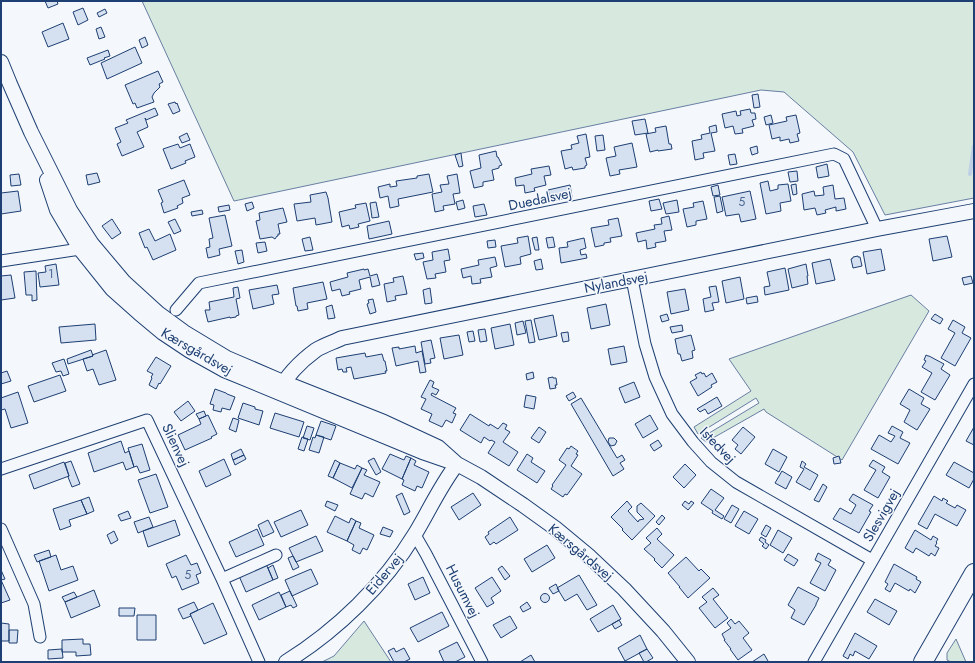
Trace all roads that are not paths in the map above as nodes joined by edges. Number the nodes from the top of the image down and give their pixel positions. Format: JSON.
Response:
{"nodes":[{"id":1,"x":1,"y":62,"type":"edge"},
{"id":2,"x":974,"y":211,"type":"edge"},
{"id":3,"x":877,"y":229,"type":"junction"},
{"id":4,"x":86,"y":246,"type":"junction"},
{"id":5,"x":1,"y":261,"type":"edge"},
{"id":6,"x":632,"y":279,"type":"junction"},
{"id":7,"x":176,"y":310,"type":"dead end"},
{"id":8,"x":974,"y":384,"type":"edge"},
{"id":9,"x":281,"y":387,"type":"junction"},
{"id":10,"x":457,"y":464,"type":"junction"},
{"id":11,"x":1,"y":469,"type":"edge"},
{"id":12,"x":1,"y":530,"type":"edge"},
{"id":13,"x":415,"y":535,"type":"junction"},
{"id":14,"x":276,"y":555,"type":"dead end"},
{"id":15,"x":872,"y":560,"type":"junction"},
{"id":16,"x":974,"y":573,"type":"edge"},
{"id":17,"x":222,"y":579,"type":"junction"},
{"id":18,"x":40,"y":637,"type":"dead end"},
{"id":19,"x":259,"y":662,"type":"edge"},
{"id":20,"x":286,"y":662,"type":"edge"},
{"id":21,"x":482,"y":662,"type":"edge"},
{"id":22,"x":688,"y":662,"type":"edge"},
{"id":23,"x":814,"y":662,"type":"edge"},
{"id":24,"x":923,"y":662,"type":"edge"}],
"edges":[{"from":1,"to":4,"type":"street","name":"Kærsgårdsvej"},
{"from":2,"to":3,"type":"street","name":"Nylandsvej"},
{"from":3,"to":6,"type":"street","name":"Nylandsvej"},
{"from":3,"to":7,"type":"street","name":"Duedalsvej"},
{"from":4,"to":5,"type":"street"},
{"from":4,"to":9,"type":"street","name":"Kærsgårdsvej"},
{"from":6,"to":9,"type":"street","name":"Nylandsvej"},
{"from":6,"to":15,"type":"street","name":"Istedvej"},
{"from":8,"to":15,"type":"street","name":"Slesvigvej"},
{"from":9,"to":10,"type":"street","name":"Kærsgårdsvej"},
{"from":10,"to":13,"type":"street","name":"Eidervej"},
{"from":10,"to":22,"type":"street","name":"Kærsgårdsvej"},
{"from":11,"to":17,"type":"street","name":"Slienvej"},
{"from":12,"to":18,"type":"street"},
{"from":13,"to":20,"type":"street","name":"Eidervej"},
{"from":13,"to":21,"type":"street","name":"Husumvej"},
{"from":14,"to":17,"type":"street"},
{"from":15,"to":23,"type":"street","name":"Slesvigvej"},
{"from":16,"to":24,"type":"main road"},
{"from":17,"to":19,"type":"street","name":"Slienvej"}]}
